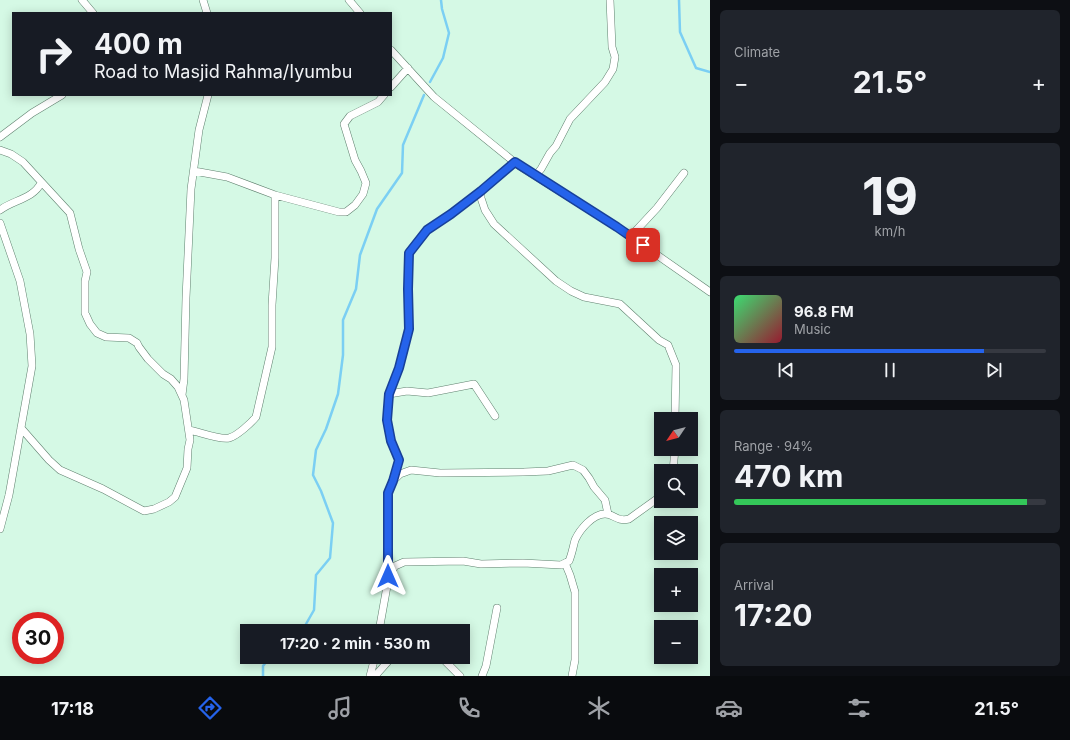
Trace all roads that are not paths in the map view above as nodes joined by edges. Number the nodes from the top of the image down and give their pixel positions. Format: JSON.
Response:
{"nodes":[{"id":1,"x":82,"y":0,"type":"edge"},
{"id":2,"x":203,"y":0,"type":"edge"},
{"id":3,"x":349,"y":0,"type":"edge"},
{"id":4,"x":610,"y":0,"type":"edge"},
{"id":5,"x":92,"y":12,"type":"edge"},
{"id":6,"x":207,"y":12,"type":"edge"},
{"id":7,"x":359,"y":12,"type":"edge"},
{"id":8,"x":392,"y":51,"type":"edge"},
{"id":9,"x":408,"y":68,"type":"junction"},
{"id":10,"x":392,"y":86,"type":"edge"},
{"id":11,"x":60,"y":96,"type":"edge"},
{"id":12,"x":208,"y":96,"type":"edge"},
{"id":13,"x":383,"y":96,"type":"edge"},
{"id":14,"x":0,"y":136,"type":"edge"},
{"id":15,"x":0,"y":150,"type":"edge"},
{"id":16,"x":515,"y":162,"type":"junction"},
{"id":17,"x":194,"y":171,"type":"junction"},
{"id":18,"x":684,"y":173,"type":"dead end"},
{"id":19,"x":536,"y":175,"type":"junction"},
{"id":20,"x":42,"y":183,"type":"junction"},
{"id":21,"x":481,"y":191,"type":"junction"},
{"id":22,"x":275,"y":195,"type":"junction"},
{"id":23,"x":0,"y":210,"type":"edge"},
{"id":24,"x":0,"y":223,"type":"edge"},
{"id":25,"x":631,"y":236,"type":"junction"},
{"id":26,"x":710,"y":292,"type":"edge"},
{"id":27,"x":389,"y":394,"type":"junction"},
{"id":28,"x":182,"y":395,"type":"junction"},
{"id":29,"x":675,"y":412,"type":"edge"},
{"id":30,"x":495,"y":416,"type":"dead end"},
{"id":31,"x":21,"y":428,"type":"junction"},
{"id":32,"x":189,"y":430,"type":"junction"},
{"id":33,"x":399,"y":460,"type":"junction"},
{"id":34,"x":411,"y":470,"type":"junction"},
{"id":35,"x":393,"y":481,"type":"junction"},
{"id":36,"x":654,"y":501,"type":"edge"},
{"id":37,"x":608,"y":514,"type":"junction"},
{"id":38,"x":0,"y":529,"type":"edge"},
{"id":39,"x":565,"y":563,"type":"junction"},
{"id":40,"x":388,"y":576,"type":"junction"},
{"id":41,"x":497,"y":608,"type":"dead end"},
{"id":42,"x":380,"y":624,"type":"edge"},
{"id":43,"x":373,"y":664,"type":"edge"},
{"id":44,"x":386,"y":664,"type":"edge"},
{"id":45,"x":448,"y":664,"type":"edge"},
{"id":46,"x":370,"y":676,"type":"edge"},
{"id":47,"x":375,"y":676,"type":"edge"},
{"id":48,"x":460,"y":676,"type":"edge"},
{"id":49,"x":482,"y":676,"type":"edge"},
{"id":50,"x":572,"y":676,"type":"edge"}],
"edges":[{"from":1,"to":5,"type":"street"},
{"from":2,"to":6,"type":"street"},
{"from":3,"to":7,"type":"street"},
{"from":4,"to":19,"type":"street"},
{"from":8,"to":9,"type":"street"},
{"from":9,"to":10,"type":"street"},
{"from":9,"to":16,"type":"street"},
{"from":11,"to":14,"type":"street"},
{"from":12,"to":17,"type":"street"},
{"from":13,"to":22,"type":"street"},
{"from":15,"to":20,"type":"street"},
{"from":16,"to":19,"type":"street"},
{"from":16,"to":21,"type":"street"},
{"from":17,"to":22,"type":"street"},
{"from":17,"to":28,"type":"street"},
{"from":18,"to":25,"type":"street"},
{"from":19,"to":25,"type":"street"},
{"from":20,"to":23,"type":"street"},
{"from":20,"to":28,"type":"street"},
{"from":21,"to":27,"type":"street"},
{"from":21,"to":29,"type":"street"},
{"from":22,"to":32,"type":"street"},
{"from":24,"to":31,"type":"street"},
{"from":25,"to":26,"type":"street"},
{"from":27,"to":30,"type":"street"},
{"from":27,"to":33,"type":"street"},
{"from":28,"to":32,"type":"street"},
{"from":31,"to":32,"type":"street"},
{"from":31,"to":38,"type":"street"},
{"from":33,"to":34,"type":"street"},
{"from":33,"to":35,"type":"street"},
{"from":34,"to":35,"type":"street"},
{"from":34,"to":37,"type":"street"},
{"from":35,"to":40,"type":"street"},
{"from":36,"to":37,"type":"street"},
{"from":37,"to":39,"type":"street"},
{"from":39,"to":40,"type":"street"},
{"from":39,"to":50,"type":"street"},
{"from":40,"to":42,"type":"street"},
{"from":41,"to":49,"type":"street"},
{"from":43,"to":46,"type":"street"},
{"from":44,"to":47,"type":"street"},
{"from":45,"to":48,"type":"street"}]}
